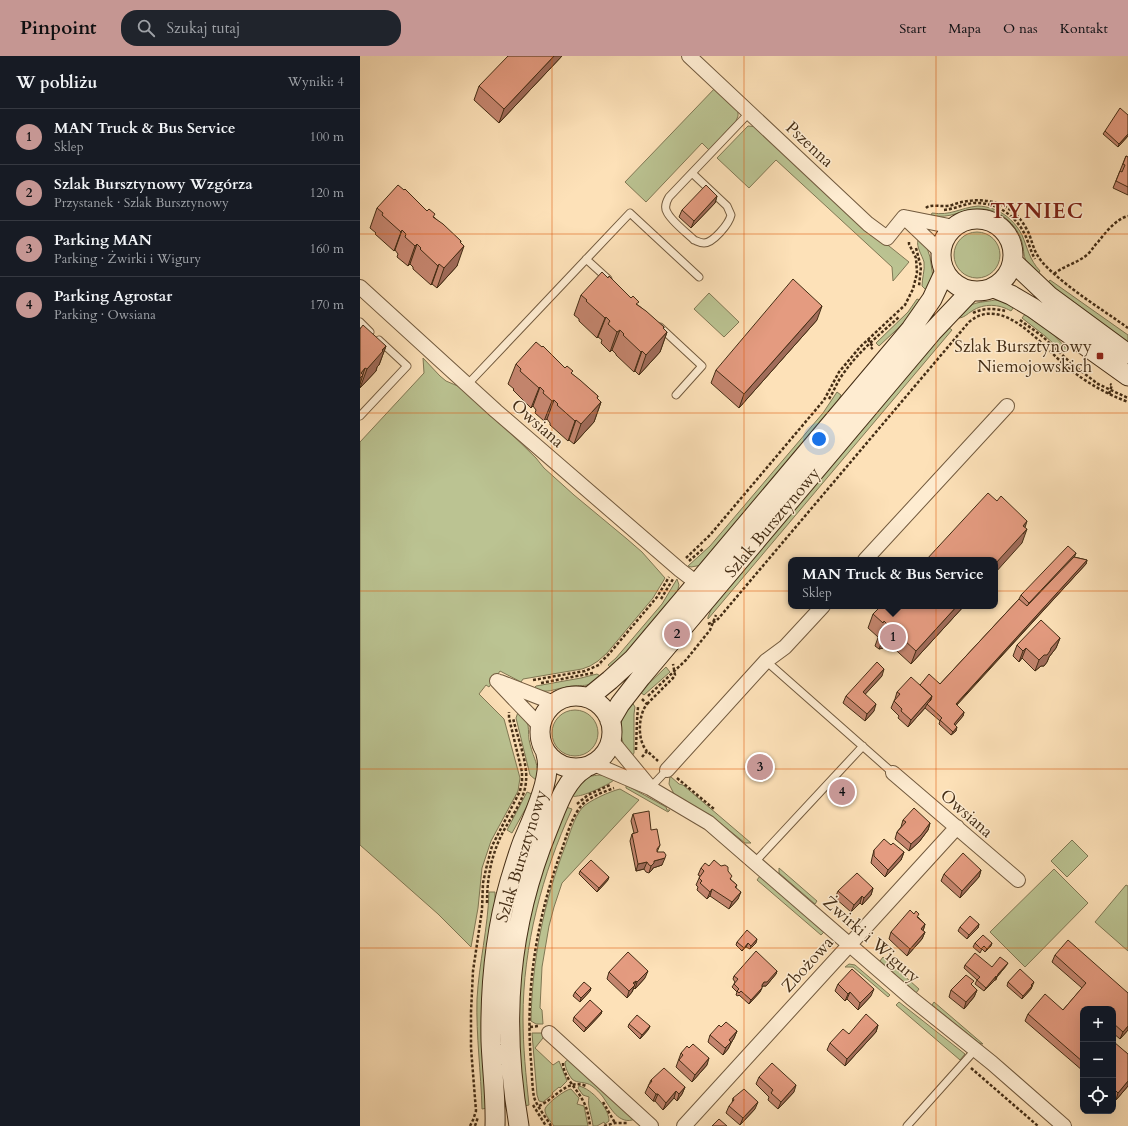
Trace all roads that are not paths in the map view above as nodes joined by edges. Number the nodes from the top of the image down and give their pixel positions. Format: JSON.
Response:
{"nodes":[{"id":1,"x":689,"y":56,"type":"edge"},
{"id":2,"x":750,"y":112,"type":"junction"},
{"id":3,"x":692,"y":173,"type":"junction"},
{"id":4,"x":904,"y":217,"type":"junction"},
{"id":5,"x":954,"y":227,"type":"junction"},
{"id":6,"x":941,"y":252,"type":"junction"},
{"id":7,"x":586,"y":259,"type":"junction"},
{"id":8,"x":1013,"y":262,"type":"junction"},
{"id":9,"x":945,"y":271,"type":"junction"},
{"id":10,"x":699,"y":277,"type":"dead end"},
{"id":11,"x":615,"y":286,"type":"edge"},
{"id":12,"x":360,"y":287,"type":"edge"},
{"id":13,"x":994,"y":288,"type":"junction"},
{"id":14,"x":971,"y":291,"type":"junction"},
{"id":15,"x":360,"y":322,"type":"edge"},
{"id":16,"x":656,"y":323,"type":"edge"},
{"id":17,"x":1128,"y":354,"type":"edge"},
{"id":18,"x":1128,"y":376,"type":"edge"},
{"id":19,"x":468,"y":385,"type":"junction"},
{"id":20,"x":676,"y":395,"type":"dead end"},
{"id":21,"x":1007,"y":406,"type":"dead end"},
{"id":22,"x":360,"y":416,"type":"edge"},
{"id":23,"x":868,"y":557,"type":"edge"},
{"id":24,"x":697,"y":583,"type":"junction"},
{"id":25,"x":820,"y":609,"type":"edge"},
{"id":26,"x":766,"y":661,"type":"junction"},
{"id":27,"x":588,"y":698,"type":"junction"},
{"id":28,"x":554,"y":703,"type":"junction"},
{"id":29,"x":610,"y":720,"type":"junction"},
{"id":30,"x":540,"y":726,"type":"junction"},
{"id":31,"x":611,"y":740,"type":"junction"},
{"id":32,"x":863,"y":746,"type":"junction"},
{"id":33,"x":546,"y":754,"type":"junction"},
{"id":34,"x":590,"y":766,"type":"junction"},
{"id":35,"x":667,"y":770,"type":"joint"},
{"id":36,"x":893,"y":773,"type":"joint"},
{"id":37,"x":650,"y":788,"type":"junction"},
{"id":38,"x":957,"y":828,"type":"junction"},
{"id":39,"x":755,"y":862,"type":"junction"},
{"id":40,"x":1018,"y":880,"type":"dead end"},
{"id":41,"x":850,"y":944,"type":"junction"},
{"id":42,"x":549,"y":1033,"type":"dead end"},
{"id":43,"x":976,"y":1049,"type":"junction"},
{"id":44,"x":518,"y":1118,"type":"edge"},
{"id":45,"x":495,"y":1119,"type":"edge"},
{"id":46,"x":651,"y":1126,"type":"edge"},
{"id":47,"x":684,"y":1126,"type":"edge"},
{"id":48,"x":907,"y":1126,"type":"edge"},
{"id":49,"x":1064,"y":1126,"type":"edge"}],
"edges":[{"from":1,"to":2,"type":"street","name":"Pszenna"},
{"from":2,"to":3,"type":"lane"},
{"from":2,"to":4,"type":"street","name":"Pszenna"},
{"from":3,"to":3,"type":"lane"},
{"from":4,"to":5,"type":"street"},
{"from":4,"to":6,"type":"street"},
{"from":5,"to":6,"type":"main road"},
{"from":5,"to":8,"type":"main road"},
{"from":6,"to":9,"type":"main road"},
{"from":7,"to":10,"type":"lane"},
{"from":7,"to":11,"type":"lane"},
{"from":7,"to":19,"type":"lane"},
{"from":8,"to":13,"type":"main road"},
{"from":8,"to":17,"type":"main road"},
{"from":9,"to":14,"type":"main road"},
{"from":9,"to":24,"type":"main road","name":"Szlak Bursztynowy"},
{"from":12,"to":19,"type":"street","name":"Owsiana"},
{"from":13,"to":14,"type":"main road"},
{"from":13,"to":18,"type":"main road"},
{"from":14,"to":29,"type":"main road","name":"Szlak Bursztynowy"},
{"from":15,"to":22,"type":"lane"},
{"from":16,"to":20,"type":"lane"},
{"from":19,"to":24,"type":"street","name":"Owsiana"},
{"from":21,"to":23,"type":"street"},
{"from":24,"to":27,"type":"main road","name":"Szlak Bursztynowy"},
{"from":25,"to":26,"type":"street"},
{"from":26,"to":32,"type":"lane"},
{"from":26,"to":35,"type":"street"},
{"from":27,"to":28,"type":"main road"},
{"from":27,"to":29,"type":"main road"},
{"from":28,"to":30,"type":"main road"},
{"from":28,"to":30,"type":"street"},
{"from":29,"to":31,"type":"main road"},
{"from":30,"to":33,"type":"main road"},
{"from":31,"to":34,"type":"main road"},
{"from":31,"to":37,"type":"street","name":"Żwirki i Wigury"},
{"from":32,"to":36,"type":"lane"},
{"from":32,"to":39,"type":"lane"},
{"from":33,"to":34,"type":"main road"},
{"from":33,"to":45,"type":"main road","name":"Szlak Bursztynowy"},
{"from":34,"to":37,"type":"street","name":"Żwirki i Wigury"},
{"from":34,"to":44,"type":"main road","name":"Szlak Bursztynowy"},
{"from":35,"to":37,"type":"lane"},
{"from":36,"to":38,"type":"street","name":"Owsiana"},
{"from":37,"to":39,"type":"street","name":"Żwirki i Wigury"},
{"from":38,"to":40,"type":"street","name":"Owsiana"},
{"from":38,"to":41,"type":"street","name":"Zbożowa"},
{"from":39,"to":41,"type":"street","name":"Żwirki i Wigury"},
{"from":41,"to":43,"type":"street","name":"Żwirki i Wigury"},
{"from":41,"to":47,"type":"street","name":"Zbożowa"},
{"from":42,"to":46,"type":"street"},
{"from":43,"to":48,"type":"lane"},
{"from":43,"to":49,"type":"street","name":"Żwirki i Wigury"}]}
